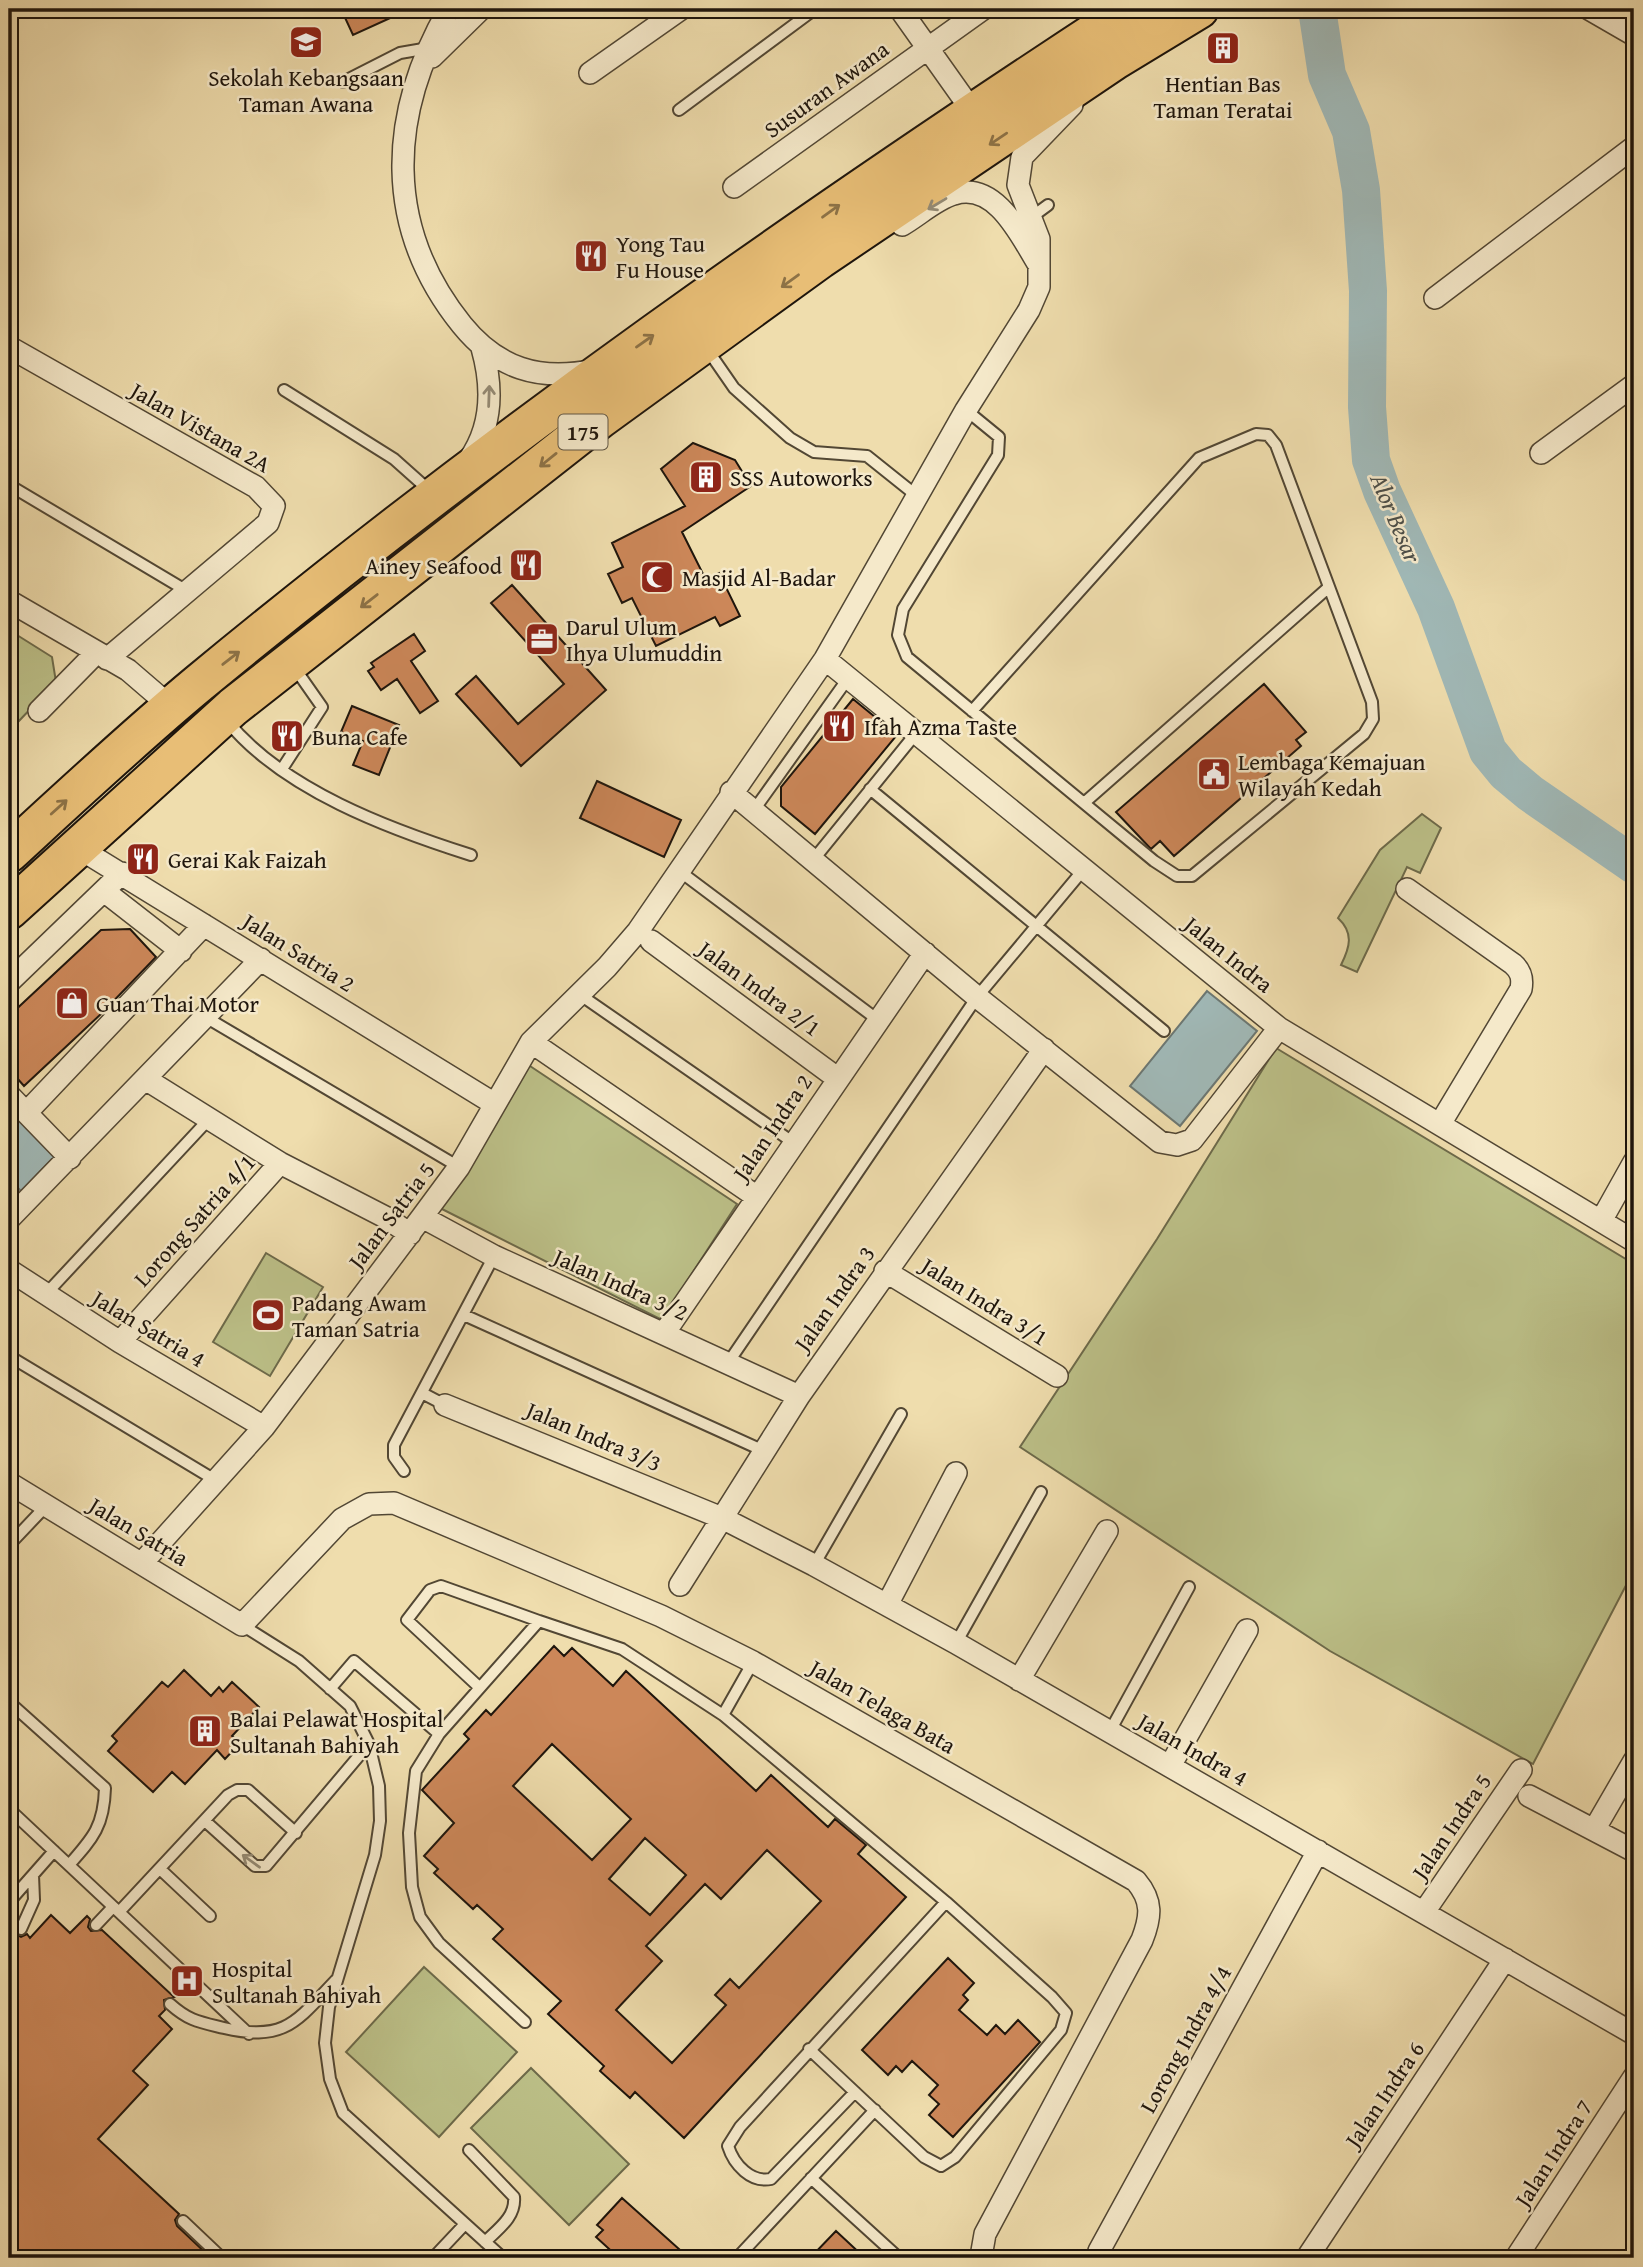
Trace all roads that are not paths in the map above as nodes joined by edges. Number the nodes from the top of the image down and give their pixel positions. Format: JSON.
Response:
{"nodes":[{"id":1,"x":449,"y":9,"type":"edge"},
{"id":2,"x":481,"y":9,"type":"edge"},
{"id":3,"x":815,"y":9,"type":"edge"},
{"id":4,"x":900,"y":9,"type":"edge"},
{"id":5,"x":983,"y":9,"type":"edge"},
{"id":6,"x":1130,"y":9,"type":"edge"},
{"id":7,"x":1199,"y":9,"type":"edge"},
{"id":8,"x":1589,"y":9,"type":"edge"},
{"id":9,"x":674,"y":11,"type":"edge"},
{"id":10,"x":1634,"y":35,"type":"edge"},
{"id":11,"x":429,"y":48,"type":"junction"},
{"id":12,"x":927,"y":48,"type":"junction"},
{"id":13,"x":1115,"y":60,"type":"junction"},
{"id":14,"x":590,"y":73,"type":"dead end"},
{"id":15,"x":418,"y":76,"type":"junction"},
{"id":16,"x":343,"y":82,"type":"dead end"},
{"id":17,"x":679,"y":110,"type":"dead end"},
{"id":18,"x":973,"y":112,"type":"junction"},
{"id":19,"x":1634,"y":147,"type":"edge"},
{"id":20,"x":734,"y":187,"type":"dead end"},
{"id":21,"x":1048,"y":205,"type":"dead end"},
{"id":22,"x":1029,"y":219,"type":"junction"},
{"id":23,"x":820,"y":260,"type":"junction"},
{"id":24,"x":1040,"y":267,"type":"junction"},
{"id":25,"x":1435,"y":298,"type":"dead end"},
{"id":26,"x":703,"y":344,"type":"junction"},
{"id":27,"x":9,"y":347,"type":"edge"},
{"id":28,"x":482,"y":348,"type":"junction"},
{"id":29,"x":612,"y":364,"type":"junction"},
{"id":30,"x":1634,"y":385,"type":"edge"},
{"id":31,"x":284,"y":390,"type":"dead end"},
{"id":32,"x":966,"y":410,"type":"junction"},
{"id":33,"x":1541,"y":453,"type":"dead end"},
{"id":34,"x":9,"y":485,"type":"edge"},
{"id":35,"x":437,"y":496,"type":"junction"},
{"id":36,"x":917,"y":496,"type":"junction"},
{"id":37,"x":1329,"y":586,"type":"junction"},
{"id":38,"x":187,"y":591,"type":"junction"},
{"id":39,"x":9,"y":601,"type":"edge"},
{"id":40,"x":102,"y":656,"type":"junction"},
{"id":41,"x":825,"y":659,"type":"junction"},
{"id":42,"x":290,"y":662,"type":"junction"},
{"id":43,"x":849,"y":677,"type":"junction"},
{"id":44,"x":171,"y":708,"type":"junction"},
{"id":45,"x":39,"y":711,"type":"dead end"},
{"id":46,"x":972,"y":711,"type":"junction"},
{"id":47,"x":222,"y":716,"type":"junction"},
{"id":48,"x":917,"y":732,"type":"junction"},
{"id":49,"x":282,"y":769,"type":"junction"},
{"id":50,"x":870,"y":789,"type":"junction"},
{"id":51,"x":731,"y":792,"type":"junction"},
{"id":52,"x":1084,"y":803,"type":"junction"},
{"id":53,"x":754,"y":810,"type":"junction"},
{"id":54,"x":77,"y":847,"type":"junction"},
{"id":55,"x":9,"y":853,"type":"edge"},
{"id":56,"x":471,"y":855,"type":"dead end"},
{"id":57,"x":814,"y":859,"type":"junction"},
{"id":58,"x":1084,"y":869,"type":"junction"},
{"id":59,"x":678,"y":870,"type":"junction"},
{"id":60,"x":122,"y":873,"type":"junction"},
{"id":61,"x":1407,"y":889,"type":"dead end"},
{"id":62,"x":104,"y":891,"type":"junction"},
{"id":63,"x":9,"y":910,"type":"edge"},
{"id":64,"x":204,"y":925,"type":"junction"},
{"id":65,"x":1038,"y":926,"type":"junction"},
{"id":66,"x":651,"y":941,"type":"dead end"},
{"id":67,"x":181,"y":951,"type":"junction"},
{"id":68,"x":925,"y":953,"type":"junction"},
{"id":69,"x":261,"y":959,"type":"junction"},
{"id":70,"x":9,"y":982,"type":"edge"},
{"id":71,"x":579,"y":994,"type":"junction"},
{"id":72,"x":977,"y":997,"type":"junction"},
{"id":73,"x":207,"y":1018,"type":"junction"},
{"id":74,"x":878,"y":1020,"type":"junction"},
{"id":75,"x":1279,"y":1028,"type":"junction"},
{"id":76,"x":1164,"y":1031,"type":"dead end"},
{"id":77,"x":531,"y":1042,"type":"junction"},
{"id":78,"x":1044,"y":1049,"type":"junction"},
{"id":79,"x":837,"y":1078,"type":"junction"},
{"id":80,"x":147,"y":1080,"type":"junction"},
{"id":81,"x":9,"y":1095,"type":"edge"},
{"id":82,"x":494,"y":1103,"type":"junction"},
{"id":83,"x":27,"y":1112,"type":"junction"},
{"id":84,"x":210,"y":1118,"type":"junction"},
{"id":85,"x":1440,"y":1124,"type":"junction"},
{"id":86,"x":794,"y":1143,"type":"junction"},
{"id":87,"x":70,"y":1158,"type":"junction"},
{"id":88,"x":1634,"y":1162,"type":"edge"},
{"id":89,"x":280,"y":1163,"type":"junction"},
{"id":90,"x":459,"y":1167,"type":"junction"},
{"id":91,"x":757,"y":1197,"type":"junction"},
{"id":92,"x":9,"y":1219,"type":"edge"},
{"id":93,"x":1601,"y":1221,"type":"junction"},
{"id":94,"x":416,"y":1225,"type":"junction"},
{"id":95,"x":1634,"y":1241,"type":"edge"},
{"id":96,"x":494,"y":1256,"type":"junction"},
{"id":97,"x":9,"y":1270,"type":"edge"},
{"id":98,"x":885,"y":1271,"type":"junction"},
{"id":99,"x":45,"y":1295,"type":"junction"},
{"id":100,"x":464,"y":1315,"type":"junction"},
{"id":101,"x":665,"y":1332,"type":"junction"},
{"id":102,"x":120,"y":1342,"type":"junction"},
{"id":103,"x":9,"y":1356,"type":"edge"},
{"id":104,"x":728,"y":1363,"type":"junction"},
{"id":105,"x":1057,"y":1376,"type":"dead end"},
{"id":106,"x":422,"y":1393,"type":"junction"},
{"id":107,"x":799,"y":1396,"type":"junction"},
{"id":108,"x":445,"y":1405,"type":"joint"},
{"id":109,"x":901,"y":1414,"type":"dead end"},
{"id":110,"x":264,"y":1427,"type":"junction"},
{"id":111,"x":764,"y":1451,"type":"junction"},
{"id":112,"x":404,"y":1471,"type":"dead end"},
{"id":113,"x":956,"y":1473,"type":"dead end"},
{"id":114,"x":215,"y":1480,"type":"junction"},
{"id":115,"x":9,"y":1483,"type":"edge"},
{"id":116,"x":1041,"y":1492,"type":"dead end"},
{"id":117,"x":46,"y":1506,"type":"junction"},
{"id":118,"x":722,"y":1518,"type":"junction"},
{"id":119,"x":1107,"y":1531,"type":"dead end"},
{"id":120,"x":9,"y":1545,"type":"edge"},
{"id":121,"x":142,"y":1563,"type":"junction"},
{"id":122,"x":814,"y":1565,"type":"junction"},
{"id":123,"x":680,"y":1585,"type":"dead end"},
{"id":124,"x":1189,"y":1587,"type":"dead end"},
{"id":125,"x":887,"y":1605,"type":"junction"},
{"id":126,"x":539,"y":1621,"type":"junction"},
{"id":127,"x":242,"y":1625,"type":"junction"},
{"id":128,"x":1247,"y":1630,"type":"dead end"},
{"id":129,"x":956,"y":1643,"type":"junction"},
{"id":130,"x":753,"y":1662,"type":"junction"},
{"id":131,"x":1019,"y":1680,"type":"junction"},
{"id":132,"x":480,"y":1687,"type":"junction"},
{"id":133,"x":330,"y":1689,"type":"junction"},
{"id":134,"x":9,"y":1702,"type":"edge"},
{"id":135,"x":723,"y":1715,"type":"junction"},
{"id":136,"x":1110,"y":1731,"type":"junction"},
{"id":137,"x":439,"y":1734,"type":"junction"},
{"id":138,"x":369,"y":1744,"type":"junction"},
{"id":139,"x":1634,"y":1761,"type":"edge"},
{"id":140,"x":1170,"y":1766,"type":"junction"},
{"id":141,"x":1521,"y":1770,"type":"dead end"},
{"id":142,"x":1530,"y":1796,"type":"dead end"},
{"id":143,"x":9,"y":1809,"type":"edge"},
{"id":144,"x":205,"y":1821,"type":"junction"},
{"id":145,"x":1594,"y":1830,"type":"junction"},
{"id":146,"x":296,"y":1833,"type":"junction"},
{"id":147,"x":54,"y":1851,"type":"junction"},
{"id":148,"x":1318,"y":1851,"type":"junction"},
{"id":149,"x":1634,"y":1851,"type":"edge"},
{"id":150,"x":69,"y":1865,"type":"junction"},
{"id":151,"x":159,"y":1869,"type":"junction"},
{"id":152,"x":33,"y":1875,"type":"junction"},
{"id":153,"x":9,"y":1902,"type":"edge"},
{"id":154,"x":946,"y":1902,"type":"junction"},
{"id":155,"x":116,"y":1910,"type":"junction"},
{"id":156,"x":1424,"y":1912,"type":"junction"},
{"id":157,"x":210,"y":1916,"type":"dead end"},
{"id":158,"x":96,"y":1925,"type":"dead end"},
{"id":159,"x":21,"y":1929,"type":"dead end"},
{"id":160,"x":1505,"y":1959,"type":"junction"},
{"id":161,"x":339,"y":1977,"type":"junction"},
{"id":162,"x":170,"y":2004,"type":"dead end"},
{"id":163,"x":525,"y":2022,"type":"dead end"},
{"id":164,"x":249,"y":2034,"type":"junction"},
{"id":165,"x":1634,"y":2034,"type":"edge"},
{"id":166,"x":809,"y":2049,"type":"junction"},
{"id":167,"x":1634,"y":2077,"type":"edge"},
{"id":168,"x":855,"y":2092,"type":"junction"},
{"id":169,"x":875,"y":2110,"type":"junction"},
{"id":170,"x":469,"y":2150,"type":"dead end"},
{"id":171,"x":811,"y":2178,"type":"junction"},
{"id":172,"x":183,"y":2221,"type":"dead end"},
{"id":173,"x":465,"y":2224,"type":"junction"},
{"id":174,"x":485,"y":2242,"type":"junction"},
{"id":175,"x":1099,"y":2251,"type":"dead end"},
{"id":176,"x":222,"y":2258,"type":"edge"},
{"id":177,"x":433,"y":2258,"type":"edge"},
{"id":178,"x":503,"y":2258,"type":"edge"},
{"id":179,"x":737,"y":2258,"type":"edge"},
{"id":180,"x":899,"y":2258,"type":"edge"},
{"id":181,"x":985,"y":2258,"type":"edge"},
{"id":182,"x":1307,"y":2258,"type":"edge"},
{"id":183,"x":1516,"y":2258,"type":"edge"}],
"edges":[{"from":1,"to":11,"type":"street"},
{"from":2,"to":15,"type":"street"},
{"from":3,"to":17,"type":"lane"},
{"from":4,"to":12,"type":"street"},
{"from":5,"to":12,"type":"street","name":"Susuran Awana"},
{"from":6,"to":18,"type":"highway","number":"175"},
{"from":7,"to":13,"type":"highway","number":"175"},
{"from":8,"to":10,"type":"street"},
{"from":9,"to":14,"type":"street"},
{"from":11,"to":15,"type":"street"},
{"from":11,"to":16,"type":"lane"},
{"from":12,"to":18,"type":"street"},
{"from":12,"to":20,"type":"street","name":"Susuran Awana"},
{"from":13,"to":22,"type":"street","name":"Jalan Satria 5"},
{"from":13,"to":23,"type":"highway","number":"175","one_way":true},
{"from":15,"to":28,"type":"street"},
{"from":29,"to":18,"type":"highway","number":"175","one_way":true},
{"from":19,"to":25,"type":"street"},
{"from":21,"to":22,"type":"lane"},
{"from":22,"to":24,"type":"street","name":"Jalan Satria 5"},
{"from":24,"to":23,"type":"street","one_way":true},
{"from":23,"to":26,"type":"highway","number":"175","one_way":true},
{"from":24,"to":32,"type":"street","name":"Jalan Satria 5"},
{"from":26,"to":36,"type":"lane"},
{"from":26,"to":42,"type":"highway","number":"175","one_way":true},
{"from":27,"to":38,"type":"street","name":"Jalan Vistana 2A"},
{"from":28,"to":29,"type":"street"},
{"from":35,"to":28,"type":"street","one_way":true},
{"from":29,"to":35,"type":"highway","number":"175"},
{"from":30,"to":33,"type":"street"},
{"from":31,"to":35,"type":"lane"},
{"from":32,"to":36,"type":"street","name":"Jalan Satria 5"},
{"from":32,"to":46,"type":"lane"},
{"from":34,"to":38,"type":"lane"},
{"from":44,"to":35,"type":"highway","number":"175","one_way":true},
{"from":36,"to":41,"type":"street","name":"Jalan Satria 5"},
{"from":37,"to":46,"type":"lane"},
{"from":37,"to":52,"type":"lane"},
{"from":37,"to":52,"type":"lane"},
{"from":38,"to":40,"type":"street","name":"Jalan Vistana 2A"},
{"from":39,"to":40,"type":"street"},
{"from":40,"to":44,"type":"street"},
{"from":40,"to":45,"type":"street","name":"Jalan Vistana 2A"},
{"from":41,"to":43,"type":"street","name":"Jalan Indra"},
{"from":41,"to":51,"type":"street","name":"Jalan Satria 5"},
{"from":42,"to":47,"type":"highway","number":"175"},
{"from":42,"to":49,"type":"lane"},
{"from":43,"to":48,"type":"street","name":"Jalan Indra"},
{"from":43,"to":53,"type":"lane"},
{"from":55,"to":44,"type":"highway","number":"175","one_way":true},
{"from":46,"to":52,"type":"lane"},
{"from":47,"to":49,"type":"lane"},
{"from":47,"to":54,"type":"highway","number":"175"},
{"from":48,"to":50,"type":"lane"},
{"from":48,"to":58,"type":"street","name":"Jalan Indra"},
{"from":49,"to":56,"type":"lane"},
{"from":50,"to":57,"type":"lane"},
{"from":50,"to":65,"type":"lane"},
{"from":51,"to":53,"type":"street"},
{"from":51,"to":59,"type":"street","name":"Jalan Satria 5"},
{"from":53,"to":57,"type":"street"},
{"from":54,"to":60,"type":"street","name":"Jalan Satria 2"},
{"from":54,"to":63,"type":"highway","number":"175"},
{"from":57,"to":68,"type":"street"},
{"from":58,"to":65,"type":"lane"},
{"from":58,"to":75,"type":"street","name":"Jalan Indra"},
{"from":59,"to":71,"type":"street","name":"Jalan Satria 5"},
{"from":59,"to":74,"type":"lane"},
{"from":60,"to":62,"type":"street"},
{"from":60,"to":64,"type":"street","name":"Jalan Satria 2"},
{"from":61,"to":85,"type":"street"},
{"from":62,"to":67,"type":"street"},
{"from":62,"to":70,"type":"street"},
{"from":64,"to":67,"type":"street"},
{"from":64,"to":69,"type":"street","name":"Jalan Satria 2"},
{"from":65,"to":72,"type":"lane"},
{"from":65,"to":76,"type":"lane"},
{"from":66,"to":79,"type":"street","name":"Jalan Indra 2/1"},
{"from":67,"to":83,"type":"street"},
{"from":68,"to":72,"type":"street"},
{"from":68,"to":74,"type":"street","name":"Jalan Indra 2"},
{"from":69,"to":73,"type":"street"},
{"from":69,"to":82,"type":"street","name":"Jalan Satria 2"},
{"from":71,"to":77,"type":"street","name":"Jalan Satria 5"},
{"from":71,"to":86,"type":"lane"},
{"from":72,"to":78,"type":"street"},
{"from":72,"to":104,"type":"lane"},
{"from":73,"to":80,"type":"street"},
{"from":73,"to":90,"type":"lane"},
{"from":74,"to":79,"type":"street","name":"Jalan Indra 2"},
{"from":75,"to":78,"type":"street"},
{"from":75,"to":85,"type":"street","name":"Jalan Indra"},
{"from":77,"to":82,"type":"street","name":"Jalan Satria 5"},
{"from":77,"to":91,"type":"street"},
{"from":78,"to":98,"type":"street","name":"Jalan Indra 3"},
{"from":79,"to":86,"type":"street","name":"Jalan Indra 2"},
{"from":80,"to":84,"type":"street","name":"Jalan Indra 3/2"},
{"from":80,"to":87,"type":"street"},
{"from":81,"to":83,"type":"street"},
{"from":82,"to":90,"type":"street","name":"Jalan Satria 5"},
{"from":83,"to":87,"type":"street"},
{"from":84,"to":89,"type":"street","name":"Jalan Indra 3/2"},
{"from":84,"to":99,"type":"lane"},
{"from":85,"to":93,"type":"street","name":"Jalan Indra"},
{"from":86,"to":91,"type":"street","name":"Jalan Indra 2"},
{"from":87,"to":92,"type":"street"},
{"from":88,"to":93,"type":"street"},
{"from":89,"to":94,"type":"street","name":"Jalan Indra 3/2"},
{"from":89,"to":102,"type":"street","name":"Lorong Satria 4/1"},
{"from":90,"to":94,"type":"street","name":"Jalan Satria 5"},
{"from":91,"to":101,"type":"street","name":"Jalan Indra 2"},
{"from":93,"to":95,"type":"street","name":"Jalan Indra"},
{"from":94,"to":96,"type":"street","name":"Jalan Indra 3/2"},
{"from":94,"to":110,"type":"street","name":"Jalan Satria 5"},
{"from":96,"to":100,"type":"lane"},
{"from":96,"to":101,"type":"street","name":"Jalan Indra 3/2"},
{"from":97,"to":99,"type":"street","name":"Jalan Satria 4"},
{"from":98,"to":105,"type":"street","name":"Jalan Indra 3/1"},
{"from":98,"to":107,"type":"street","name":"Jalan Indra 3"},
{"from":99,"to":102,"type":"street","name":"Jalan Satria 4"},
{"from":100,"to":106,"type":"lane"},
{"from":100,"to":111,"type":"lane"},
{"from":101,"to":104,"type":"street","name":"Jalan Indra 3/2"},
{"from":102,"to":110,"type":"street","name":"Jalan Satria 4"},
{"from":103,"to":114,"type":"lane"},
{"from":104,"to":107,"type":"street","name":"Jalan Indra 3/2"},
{"from":106,"to":108,"type":"lane"},
{"from":106,"to":112,"type":"lane"},
{"from":107,"to":111,"type":"street","name":"Jalan Indra 3"},
{"from":108,"to":118,"type":"street","name":"Jalan Indra 3/3"},
{"from":109,"to":122,"type":"lane"},
{"from":110,"to":114,"type":"street","name":"Jalan Satria 5"},
{"from":111,"to":118,"type":"street","name":"Jalan Indra 3"},
{"from":113,"to":125,"type":"street"},
{"from":114,"to":121,"type":"street","name":"Jalan Satria 5"},
{"from":115,"to":117,"type":"street","name":"Jalan Satria"},
{"from":116,"to":129,"type":"lane"},
{"from":117,"to":120,"type":"lane"},
{"from":117,"to":121,"type":"street","name":"Jalan Satria"},
{"from":118,"to":122,"type":"street","name":"Jalan Indra 4"},
{"from":118,"to":123,"type":"street","name":"Jalan Indra 3"},
{"from":119,"to":131,"type":"street"},
{"from":121,"to":127,"type":"street","name":"Jalan Satria"},
{"from":122,"to":125,"type":"street","name":"Jalan Indra 4"},
{"from":124,"to":136,"type":"lane"},
{"from":125,"to":129,"type":"street","name":"Jalan Indra 4"},
{"from":126,"to":132,"type":"lane"},
{"from":126,"to":132,"type":"lane"},
{"from":126,"to":135,"type":"lane"},
{"from":127,"to":130,"type":"street","name":"Jalan Telaga Bata"},
{"from":127,"to":133,"type":"lane"},
{"from":128,"to":140,"type":"street"},
{"from":129,"to":131,"type":"street","name":"Jalan Indra 4"},
{"from":130,"to":135,"type":"lane"},
{"from":130,"to":181,"type":"street","name":"Jalan Telaga Bata"},
{"from":131,"to":136,"type":"street","name":"Jalan Indra 4"},
{"from":132,"to":137,"type":"lane"},
{"from":133,"to":137,"type":"lane"},
{"from":133,"to":138,"type":"lane"},
{"from":134,"to":150,"type":"lane"},
{"from":135,"to":154,"type":"lane"},
{"from":136,"to":140,"type":"street","name":"Jalan Indra 4"},
{"from":137,"to":163,"type":"lane"},
{"from":138,"to":146,"type":"lane"},
{"from":138,"to":161,"type":"lane"},
{"from":139,"to":145,"type":"street"},
{"from":140,"to":148,"type":"street","name":"Jalan Indra 4"},
{"from":141,"to":156,"type":"street","name":"Jalan Indra 5"},
{"from":142,"to":145,"type":"street"},
{"from":143,"to":147,"type":"lane"},
{"from":144,"to":146,"type":"lane"},
{"from":146,"to":144,"type":"lane","one_way":true},
{"from":144,"to":151,"type":"lane"},
{"from":145,"to":149,"type":"street"},
{"from":147,"to":150,"type":"lane"},
{"from":147,"to":152,"type":"lane"},
{"from":148,"to":156,"type":"street","name":"Jalan Indra 4"},
{"from":148,"to":175,"type":"street","name":"Lorong Indra 4/4"},
{"from":150,"to":155,"type":"lane"},
{"from":151,"to":155,"type":"lane"},
{"from":151,"to":157,"type":"lane"},
{"from":152,"to":153,"type":"lane"},
{"from":152,"to":159,"type":"lane"},
{"from":154,"to":166,"type":"lane"},
{"from":154,"to":169,"type":"lane"},
{"from":155,"to":158,"type":"lane"},
{"from":155,"to":164,"type":"lane"},
{"from":156,"to":160,"type":"street","name":"Jalan Indra 4"},
{"from":160,"to":165,"type":"street","name":"Jalan Indra 4"},
{"from":160,"to":182,"type":"street","name":"Jalan Indra 6"},
{"from":161,"to":164,"type":"lane"},
{"from":161,"to":173,"type":"lane"},
{"from":162,"to":164,"type":"lane"},
{"from":166,"to":168,"type":"lane"},
{"from":166,"to":168,"type":"lane"},
{"from":167,"to":183,"type":"street","name":"Jalan Indra 7"},
{"from":168,"to":169,"type":"lane"},
{"from":169,"to":171,"type":"lane"},
{"from":170,"to":174,"type":"lane"},
{"from":171,"to":179,"type":"lane"},
{"from":171,"to":180,"type":"lane"},
{"from":172,"to":176,"type":"lane"},
{"from":173,"to":174,"type":"lane"},
{"from":173,"to":177,"type":"lane"},
{"from":174,"to":178,"type":"lane"}]}
